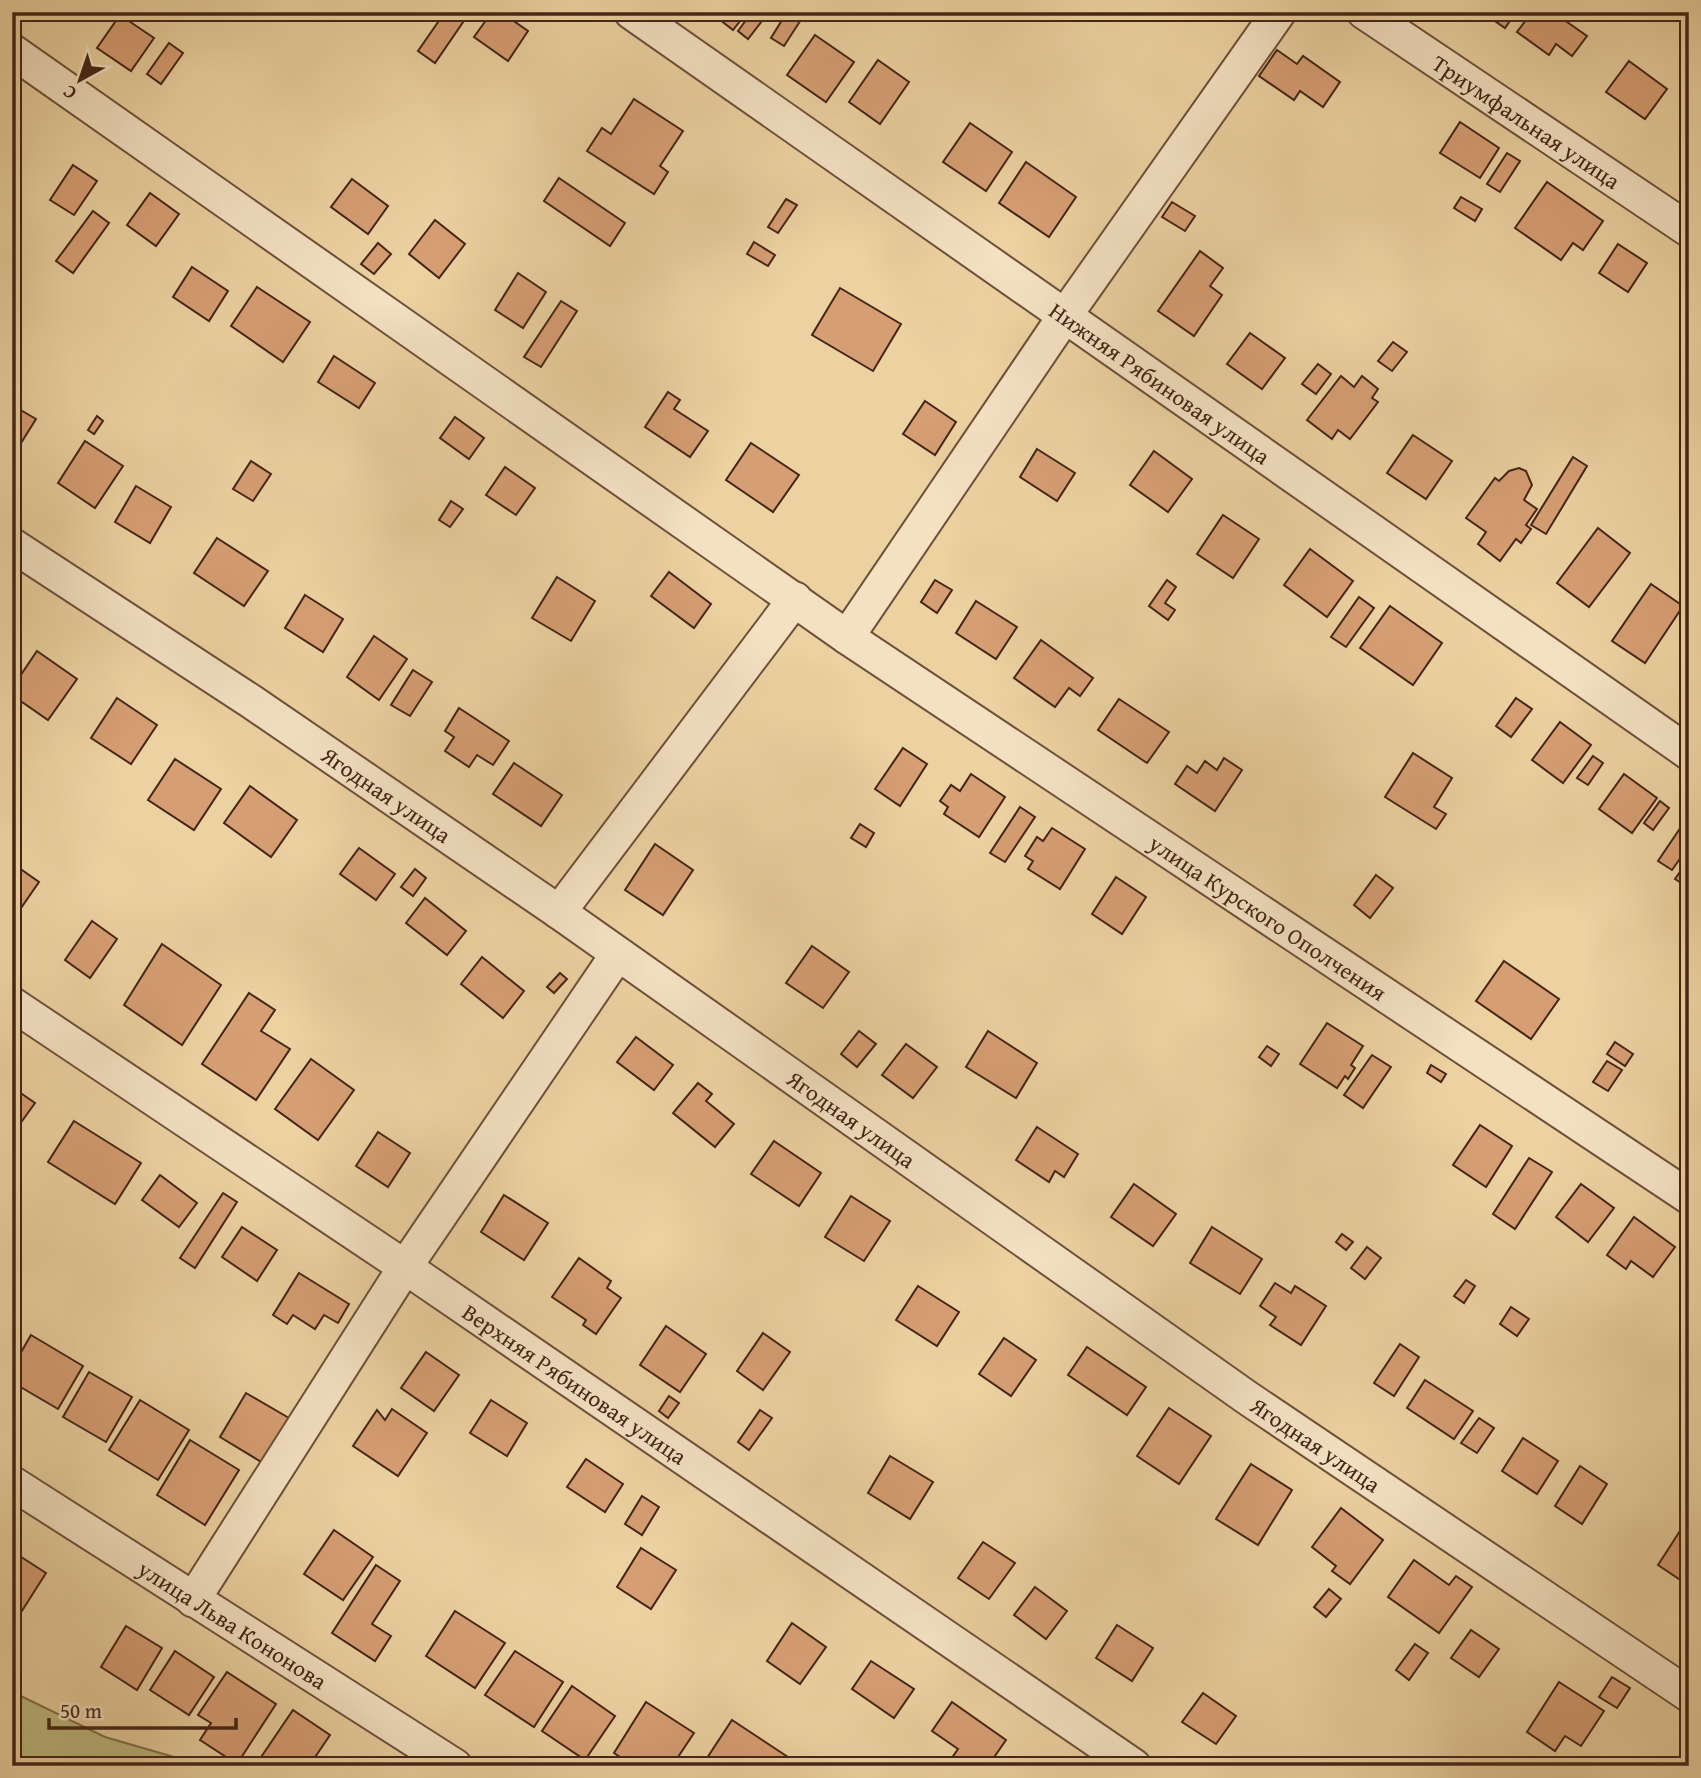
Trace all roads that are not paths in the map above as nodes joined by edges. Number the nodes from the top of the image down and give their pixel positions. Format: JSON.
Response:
{"nodes":[{"id":1,"x":631,"y":12,"type":"edge"},
{"id":2,"x":1279,"y":12,"type":"edge"},
{"id":3,"x":1364,"y":12,"type":"edge"},
{"id":4,"x":12,"y":51,"type":"edge"},
{"id":5,"x":1689,"y":230,"type":"edge"},
{"id":6,"x":1065,"y":317,"type":"junction"},
{"id":7,"x":12,"y":545,"type":"edge"},
{"id":8,"x":795,"y":599,"type":"junction"},
{"id":9,"x":847,"y":637,"type":"junction"},
{"id":10,"x":1689,"y":753,"type":"edge"},
{"id":11,"x":559,"y":912,"type":"junction"},
{"id":12,"x":617,"y":955,"type":"junction"},
{"id":13,"x":12,"y":1004,"type":"edge"},
{"id":14,"x":1689,"y":1196,"type":"edge"},
{"id":15,"x":405,"y":1267,"type":"junction"},
{"id":16,"x":12,"y":1483,"type":"edge"},
{"id":17,"x":193,"y":1600,"type":"junction"},
{"id":18,"x":1689,"y":1695,"type":"edge"},
{"id":19,"x":455,"y":1766,"type":"edge"},
{"id":20,"x":1134,"y":1766,"type":"edge"}],
"edges":[{"from":1,"to":6,"type":"street","name":"Нижняя Рябиновая улица"},
{"from":2,"to":6,"type":"street"},
{"from":3,"to":5,"type":"street","name":"Триумфальная улица"},
{"from":4,"to":8,"type":"street","name":"улица Курского Ополчения"},
{"from":6,"to":9,"type":"street"},
{"from":6,"to":10,"type":"street","name":"Нижняя Рябиновая улица"},
{"from":7,"to":11,"type":"street","name":"Ягодная улица"},
{"from":8,"to":9,"type":"street","name":"улица Курского Ополчения"},
{"from":8,"to":11,"type":"street"},
{"from":9,"to":14,"type":"street","name":"улица Курского Ополчения"},
{"from":11,"to":12,"type":"street","name":"Ягодная улица"},
{"from":12,"to":15,"type":"street"},
{"from":12,"to":18,"type":"street","name":"Ягодная улица"},
{"from":13,"to":15,"type":"street","name":"Верхняя Рябиновая улица"},
{"from":15,"to":17,"type":"street"},
{"from":15,"to":20,"type":"street","name":"Верхняя Рябиновая улица"},
{"from":16,"to":17,"type":"street","name":"улица Льва Кононова"},
{"from":17,"to":19,"type":"street","name":"улица Льва Кононова"}]}
